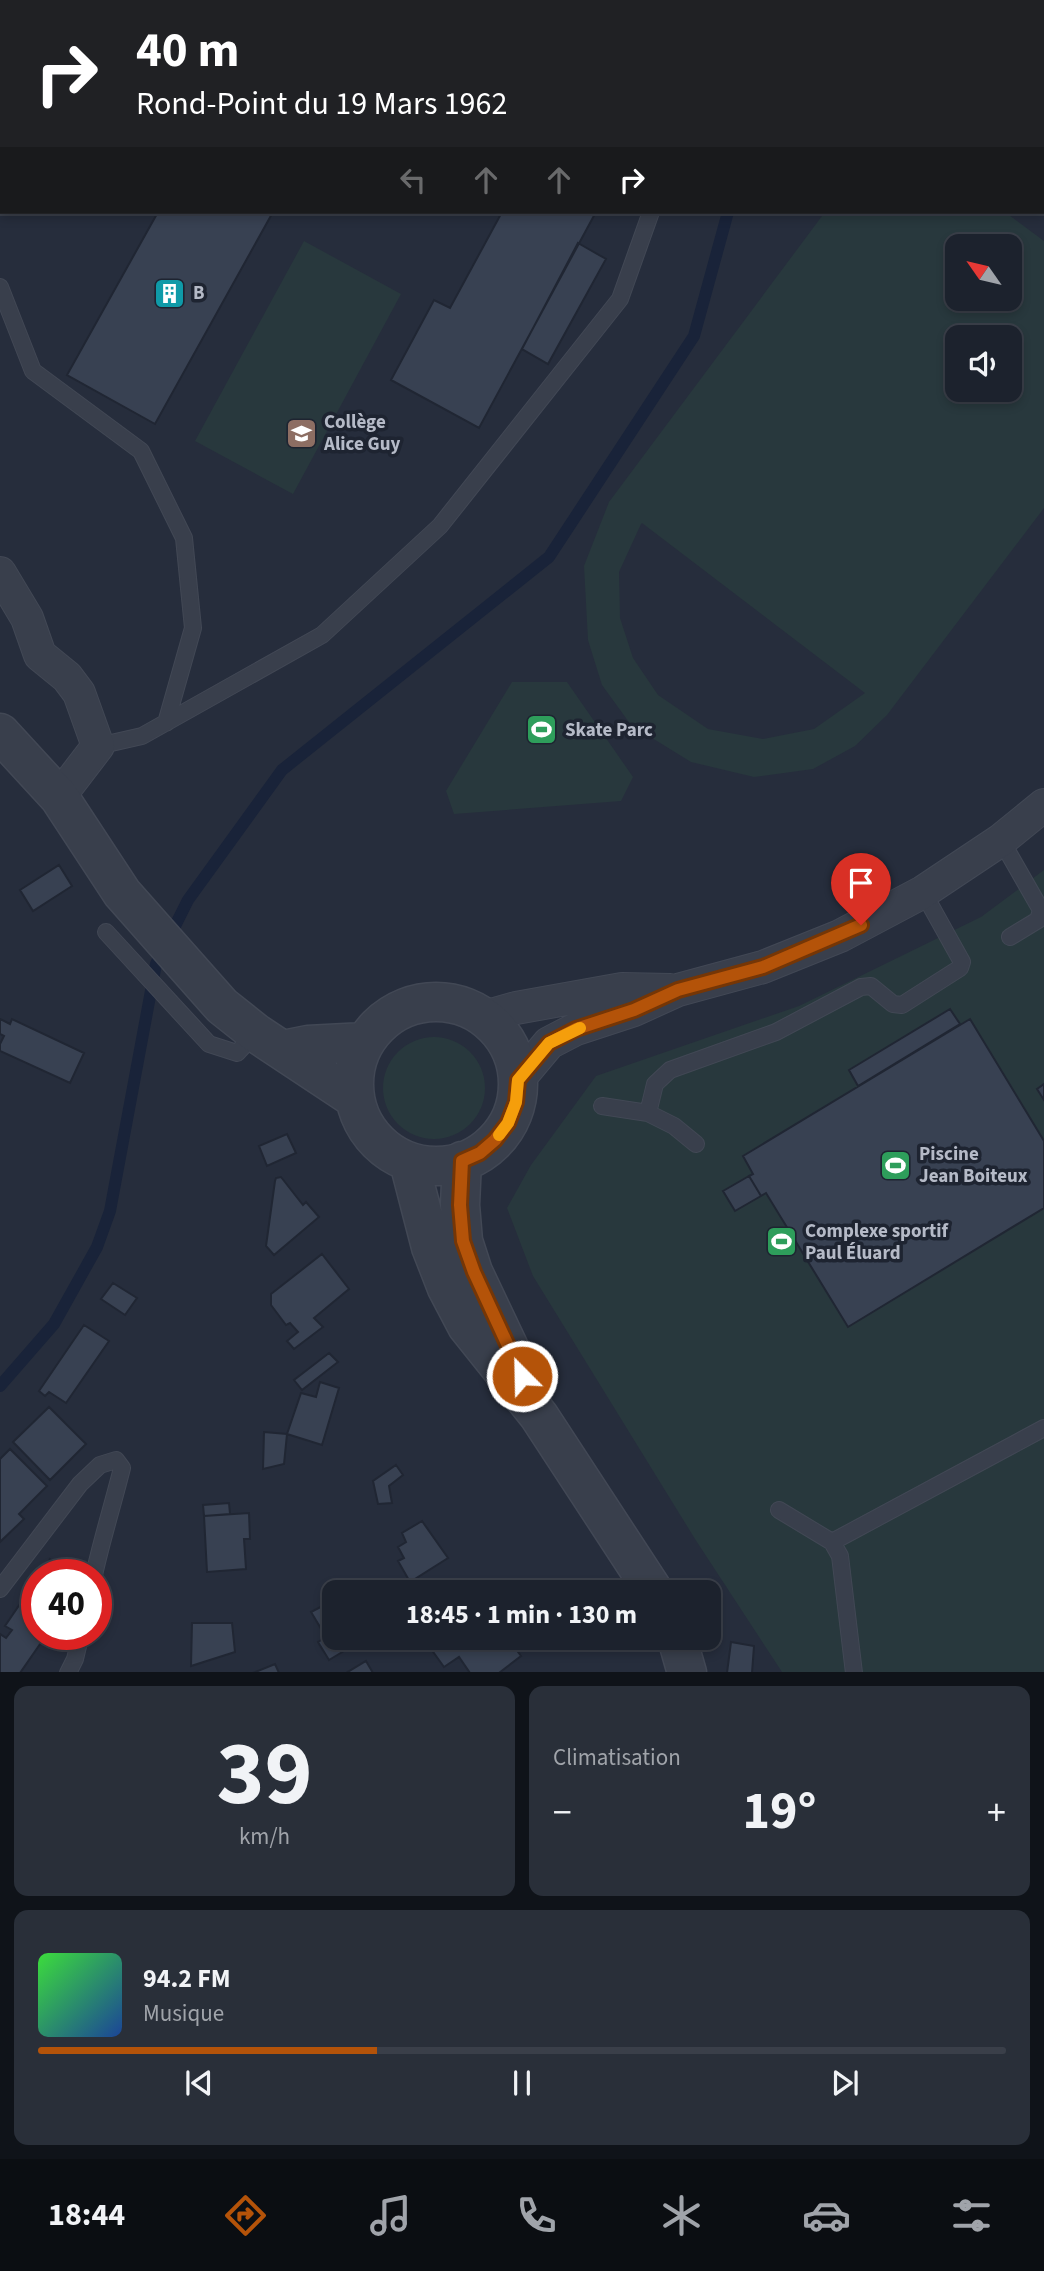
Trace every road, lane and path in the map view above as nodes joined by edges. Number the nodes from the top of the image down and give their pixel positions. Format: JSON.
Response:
{"nodes":[{"id":1,"x":650,"y":214,"type":"edge"},
{"id":2,"x":0,"y":288,"type":"edge"},
{"id":3,"x":0,"y":573,"type":"edge"},
{"id":4,"x":166,"y":723,"type":"junction"},
{"id":5,"x":0,"y":733,"type":"edge"},
{"id":6,"x":98,"y":746,"type":"junction"},
{"id":7,"x":0,"y":766,"type":"edge"},
{"id":8,"x":59,"y":797,"type":"junction"},
{"id":9,"x":1044,"y":805,"type":"edge"},
{"id":10,"x":1001,"y":840,"type":"junction"},
{"id":11,"x":923,"y":892,"type":"junction"},
{"id":12,"x":131,"y":904,"type":"junction"},
{"id":13,"x":106,"y":932,"type":"dead end"},
{"id":14,"x":1010,"y":937,"type":"dead end"},
{"id":15,"x":678,"y":990,"type":"junction"},
{"id":16,"x":484,"y":1017,"type":"junction"},
{"id":17,"x":269,"y":1041,"type":"junction"},
{"id":18,"x":365,"y":1042,"type":"junction"},
{"id":19,"x":518,"y":1080,"type":"junction"},
{"id":20,"x":354,"y":1098,"type":"junction"},
{"id":21,"x":602,"y":1106,"type":"dead end"},
{"id":22,"x":648,"y":1113,"type":"junction"},
{"id":23,"x":696,"y":1144,"type":"dead end"},
{"id":24,"x":462,"y":1161,"type":"junction"},
{"id":25,"x":409,"y":1162,"type":"junction"},
{"id":26,"x":539,"y":1416,"type":"junction"},
{"id":27,"x":1044,"y":1427,"type":"edge"},
{"id":28,"x":779,"y":1510,"type":"dead end"},
{"id":29,"x":832,"y":1542,"type":"junction"},
{"id":30,"x":23,"y":1559,"type":"edge"},
{"id":31,"x":97,"y":1559,"type":"edge"},
{"id":32,"x":21,"y":1561,"type":"edge"},
{"id":33,"x":646,"y":1580,"type":"edge"},
{"id":34,"x":0,"y":1589,"type":"edge"},
{"id":35,"x":77,"y":1650,"type":"edge"},
{"id":36,"x":681,"y":1650,"type":"edge"},
{"id":37,"x":68,"y":1672,"type":"edge"},
{"id":38,"x":687,"y":1672,"type":"edge"},
{"id":39,"x":853,"y":1672,"type":"edge"}],
"edges":[{"from":1,"to":4,"type":"lane"},
{"from":2,"to":4,"type":"lane"},
{"from":3,"to":6,"type":"street"},
{"from":4,"to":6,"type":"lane"},
{"from":5,"to":8,"type":"street"},
{"from":6,"to":8,"type":"street"},
{"from":7,"to":12,"type":"street"},
{"from":8,"to":12,"type":"street"},
{"from":9,"to":10,"type":"street"},
{"from":10,"to":11,"type":"street"},
{"from":10,"to":14,"type":"lane"},
{"from":11,"to":15,"type":"street"},
{"from":11,"to":22,"type":"lane"},
{"from":12,"to":17,"type":"street"},
{"from":13,"to":17,"type":"lane"},
{"from":15,"to":16,"type":"street"},
{"from":15,"to":19,"type":"street"},
{"from":16,"to":18,"type":"street"},
{"from":16,"to":19,"type":"street"},
{"from":17,"to":18,"type":"street"},
{"from":17,"to":20,"type":"street"},
{"from":18,"to":20,"type":"street"},
{"from":19,"to":24,"type":"street"},
{"from":20,"to":25,"type":"street"},
{"from":21,"to":22,"type":"lane"},
{"from":22,"to":23,"type":"lane"},
{"from":24,"to":25,"type":"street"},
{"from":24,"to":26,"type":"street"},
{"from":25,"to":26,"type":"street"},
{"from":26,"to":33,"type":"street"},
{"from":27,"to":29,"type":"lane"},
{"from":28,"to":29,"type":"lane"},
{"from":29,"to":39,"type":"lane"},
{"from":30,"to":31,"type":"lane"},
{"from":32,"to":34,"type":"lane"},
{"from":35,"to":37,"type":"lane"},
{"from":36,"to":38,"type":"street"}]}
